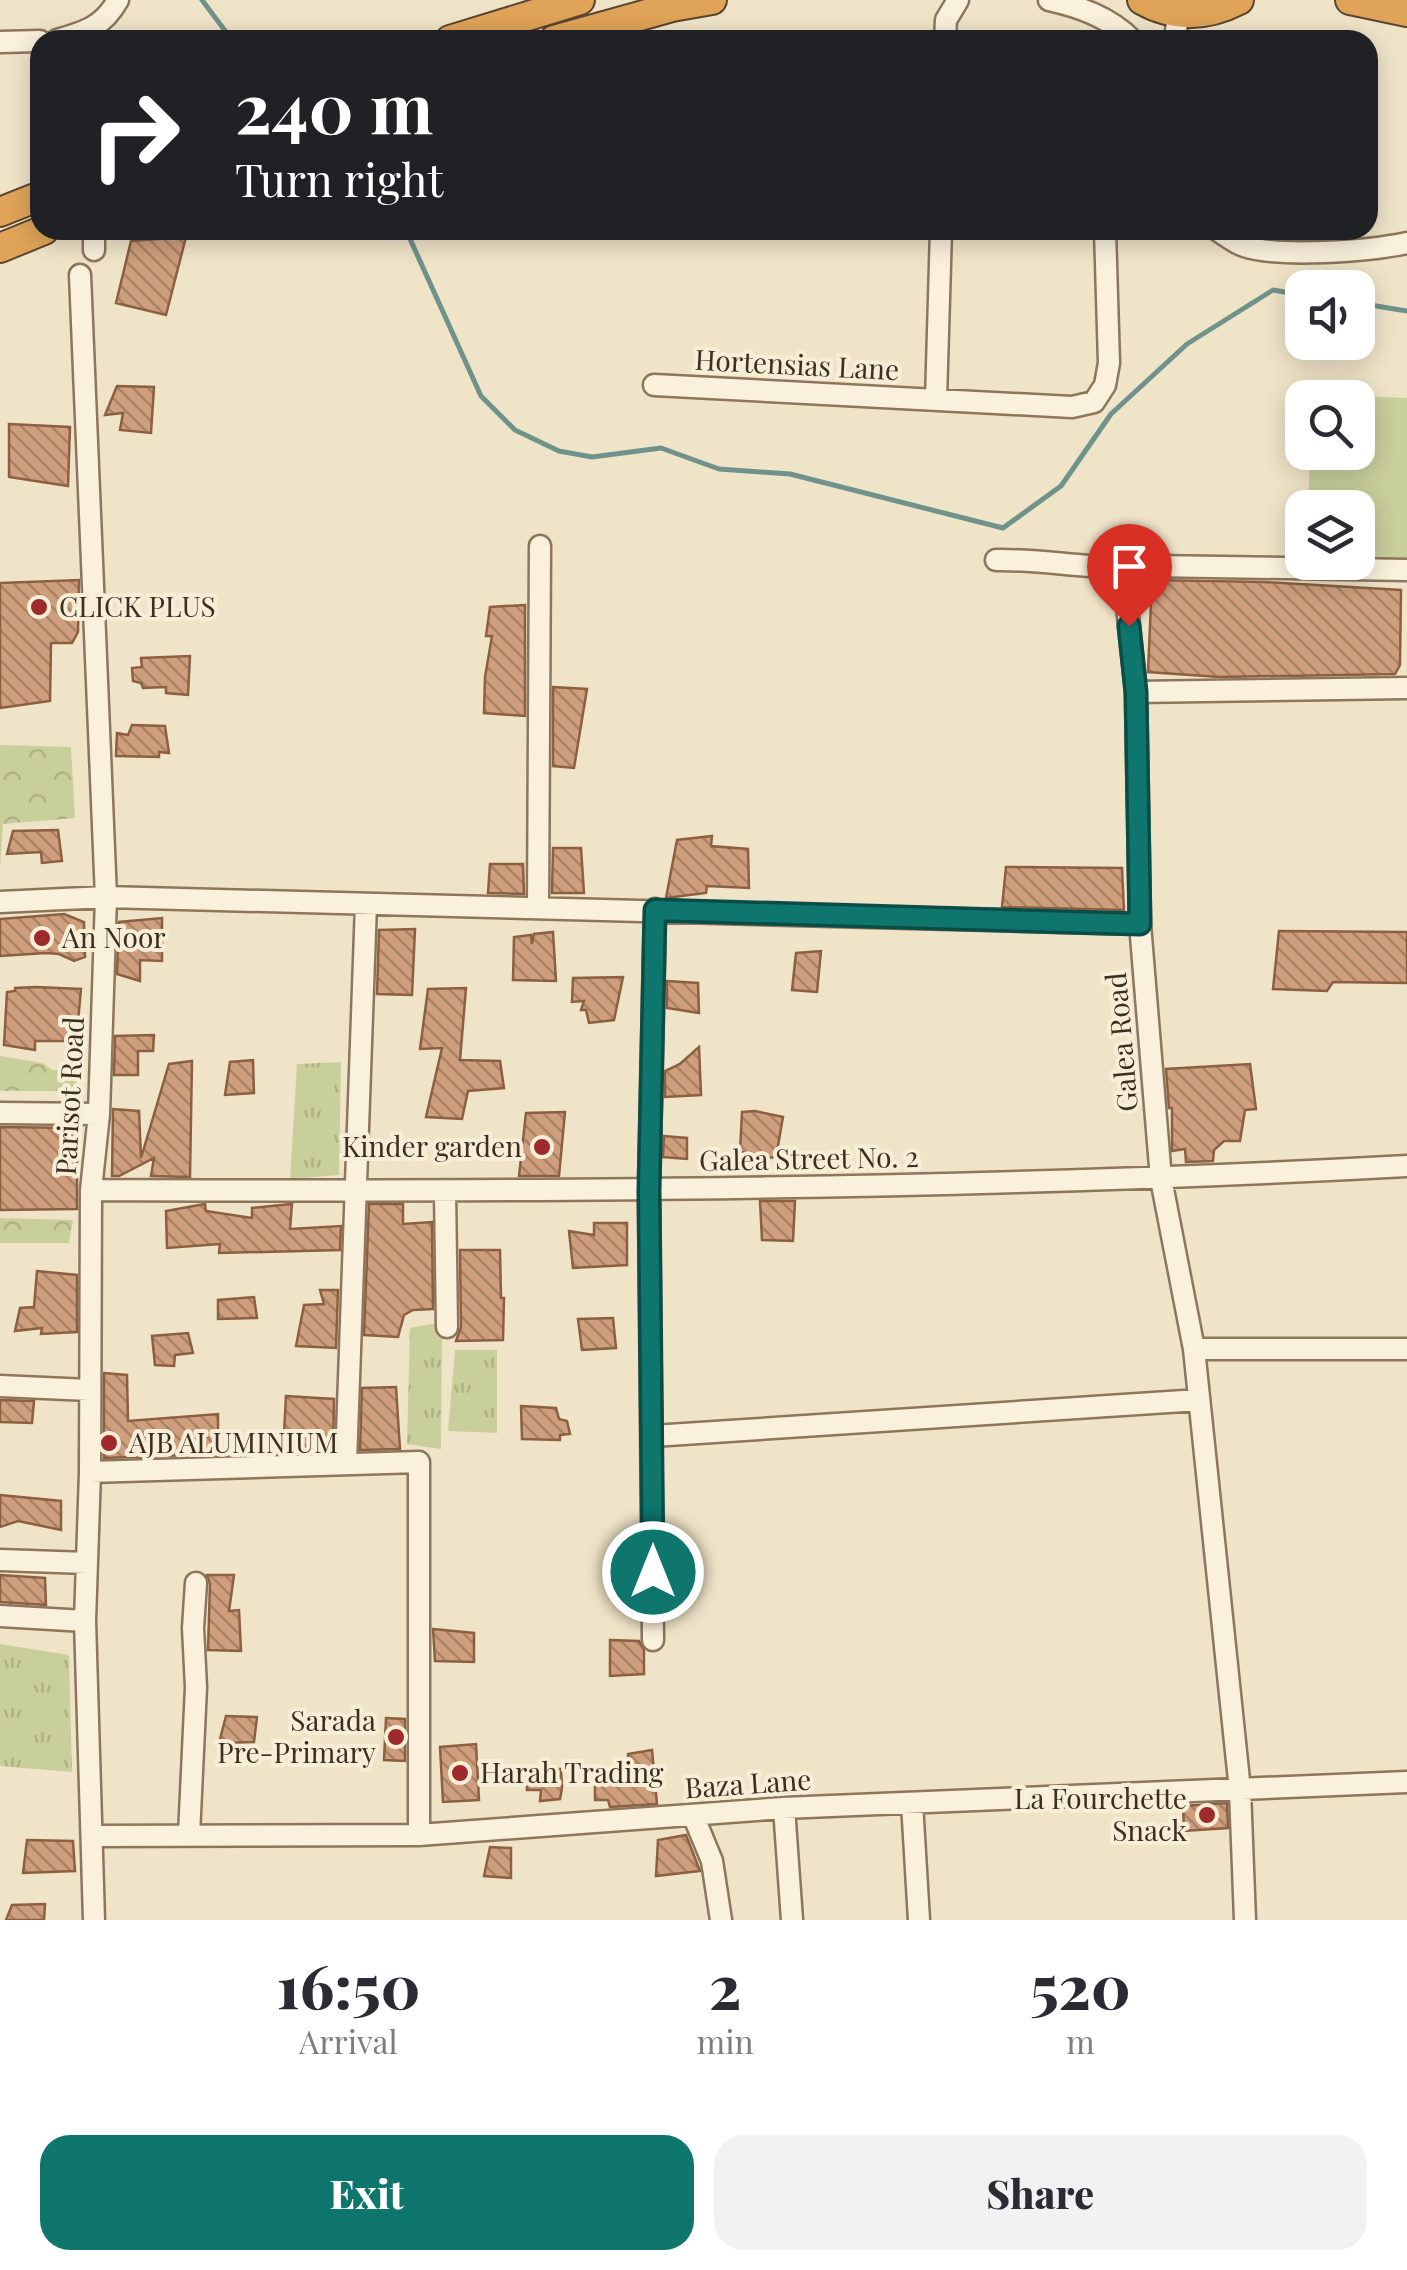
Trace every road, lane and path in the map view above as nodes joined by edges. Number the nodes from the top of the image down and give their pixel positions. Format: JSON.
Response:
{"nodes":[{"id":1,"x":118,"y":0,"type":"edge"},
{"id":2,"x":580,"y":0,"type":"edge"},
{"id":3,"x":712,"y":0,"type":"edge"},
{"id":4,"x":958,"y":0,"type":"edge"},
{"id":5,"x":1048,"y":0,"type":"edge"},
{"id":6,"x":1142,"y":0,"type":"edge"},
{"id":7,"x":1239,"y":0,"type":"edge"},
{"id":8,"x":1350,"y":0,"type":"edge"},
{"id":9,"x":1407,"y":12,"type":"edge"},
{"id":10,"x":1176,"y":27,"type":"edge"},
{"id":11,"x":93,"y":30,"type":"edge"},
{"id":12,"x":482,"y":30,"type":"edge"},
{"id":13,"x":590,"y":30,"type":"edge"},
{"id":14,"x":946,"y":30,"type":"edge"},
{"id":15,"x":1121,"y":30,"type":"edge"},
{"id":16,"x":30,"y":41,"type":"edge"},
{"id":17,"x":0,"y":42,"type":"edge"},
{"id":18,"x":30,"y":200,"type":"edge"},
{"id":19,"x":0,"y":212,"type":"edge"},
{"id":20,"x":30,"y":236,"type":"edge"},
{"id":21,"x":940,"y":240,"type":"edge"},
{"id":22,"x":1105,"y":240,"type":"edge"},
{"id":23,"x":1234,"y":240,"type":"edge"},
{"id":24,"x":1407,"y":243,"type":"edge"},
{"id":25,"x":0,"y":248,"type":"edge"},
{"id":26,"x":80,"y":275,"type":"dead end"},
{"id":27,"x":654,"y":385,"type":"dead end"},
{"id":28,"x":936,"y":400,"type":"junction"},
{"id":29,"x":540,"y":546,"type":"dead end"},
{"id":30,"x":996,"y":560,"type":"dead end"},
{"id":31,"x":1123,"y":570,"type":"junction"},
{"id":32,"x":1407,"y":570,"type":"edge"},
{"id":33,"x":1407,"y":688,"type":"edge"},
{"id":34,"x":1136,"y":692,"type":"junction"},
{"id":35,"x":106,"y":898,"type":"junction"},
{"id":36,"x":0,"y":902,"type":"edge"},
{"id":37,"x":366,"y":904,"type":"junction"},
{"id":38,"x":538,"y":907,"type":"junction"},
{"id":39,"x":655,"y":910,"type":"junction"},
{"id":40,"x":1140,"y":924,"type":"junction"},
{"id":41,"x":0,"y":1114,"type":"edge"},
{"id":42,"x":98,"y":1114,"type":"junction"},
{"id":43,"x":1407,"y":1166,"type":"edge"},
{"id":44,"x":1160,"y":1179,"type":"junction"},
{"id":45,"x":92,"y":1190,"type":"junction"},
{"id":46,"x":649,"y":1190,"type":"junction"},
{"id":47,"x":358,"y":1191,"type":"junction"},
{"id":48,"x":445,"y":1192,"type":"junction"},
{"id":49,"x":447,"y":1327,"type":"dead end"},
{"id":50,"x":1194,"y":1348,"type":"junction"},
{"id":51,"x":1407,"y":1349,"type":"edge"},
{"id":52,"x":0,"y":1386,"type":"edge"},
{"id":53,"x":89,"y":1390,"type":"junction"},
{"id":54,"x":1199,"y":1400,"type":"junction"},
{"id":55,"x":652,"y":1436,"type":"junction"},
{"id":56,"x":346,"y":1462,"type":"junction"},
{"id":57,"x":90,"y":1472,"type":"junction"},
{"id":58,"x":0,"y":1560,"type":"edge"},
{"id":59,"x":87,"y":1562,"type":"junction"},
{"id":60,"x":196,"y":1583,"type":"dead end"},
{"id":61,"x":0,"y":1616,"type":"edge"},
{"id":62,"x":85,"y":1620,"type":"junction"},
{"id":63,"x":654,"y":1640,"type":"dead end"},
{"id":64,"x":1407,"y":1782,"type":"edge"},
{"id":65,"x":1240,"y":1790,"type":"junction"},
{"id":66,"x":912,"y":1803,"type":"junction"},
{"id":67,"x":784,"y":1808,"type":"junction"},
{"id":68,"x":692,"y":1815,"type":"junction"},
{"id":69,"x":419,"y":1835,"type":"junction"},
{"id":70,"x":92,"y":1836,"type":"junction"},
{"id":71,"x":189,"y":1836,"type":"junction"},
{"id":72,"x":94,"y":1920,"type":"edge"},
{"id":73,"x":721,"y":1920,"type":"edge"},
{"id":74,"x":792,"y":1920,"type":"edge"},
{"id":75,"x":919,"y":1920,"type":"edge"},
{"id":76,"x":1246,"y":1920,"type":"edge"}],
"edges":[{"from":1,"to":11,"type":"street"},
{"from":2,"to":12,"type":"highway"},
{"from":3,"to":13,"type":"highway"},
{"from":4,"to":14,"type":"street"},
{"from":5,"to":15,"type":"street"},
{"from":6,"to":10,"type":"highway"},
{"from":7,"to":10,"type":"highway"},
{"from":8,"to":9,"type":"highway"},
{"from":16,"to":17,"type":"street"},
{"from":18,"to":19,"type":"highway"},
{"from":20,"to":25,"type":"highway"},
{"from":21,"to":28,"type":"street","name":"Hortensias Lane"},
{"from":22,"to":28,"type":"street","name":"Hortensias Lane"},
{"from":23,"to":24,"type":"street"},
{"from":26,"to":35,"type":"street","name":"Parisot Road"},
{"from":27,"to":28,"type":"street","name":"Hortensias Lane"},
{"from":29,"to":38,"type":"street"},
{"from":30,"to":31,"type":"street"},
{"from":31,"to":32,"type":"street"},
{"from":31,"to":34,"type":"street","name":"Galea Road"},
{"from":33,"to":34,"type":"street"},
{"from":34,"to":40,"type":"street","name":"Galea Road"},
{"from":35,"to":36,"type":"street"},
{"from":35,"to":37,"type":"street"},
{"from":35,"to":42,"type":"street","name":"Parisot Road"},
{"from":37,"to":38,"type":"street"},
{"from":37,"to":47,"type":"street"},
{"from":38,"to":39,"type":"street"},
{"from":39,"to":40,"type":"street"},
{"from":39,"to":46,"type":"street"},
{"from":40,"to":44,"type":"street","name":"Galea Road"},
{"from":41,"to":42,"type":"street"},
{"from":42,"to":45,"type":"street","name":"Parisot Road"},
{"from":43,"to":44,"type":"street","name":"Galea Street No. 2"},
{"from":44,"to":46,"type":"street","name":"Galea Street No. 2"},
{"from":44,"to":50,"type":"street","name":"Galea Road"},
{"from":45,"to":47,"type":"street","name":"Galea Street No. 2"},
{"from":45,"to":53,"type":"street","name":"Parisot Road"},
{"from":46,"to":48,"type":"street","name":"Galea Street No. 2"},
{"from":46,"to":55,"type":"street"},
{"from":47,"to":48,"type":"street","name":"Galea Street No. 2"},
{"from":47,"to":56,"type":"street"},
{"from":48,"to":49,"type":"street"},
{"from":50,"to":51,"type":"street"},
{"from":50,"to":54,"type":"street","name":"Galea Road"},
{"from":52,"to":53,"type":"street"},
{"from":53,"to":57,"type":"street","name":"Parisot Road"},
{"from":54,"to":55,"type":"street"},
{"from":54,"to":65,"type":"street","name":"Galea Road"},
{"from":55,"to":63,"type":"street"},
{"from":56,"to":57,"type":"street"},
{"from":56,"to":69,"type":"street"},
{"from":57,"to":59,"type":"street","name":"Parisot Road"},
{"from":58,"to":59,"type":"street"},
{"from":59,"to":62,"type":"street","name":"Parisot Road"},
{"from":60,"to":71,"type":"street"},
{"from":61,"to":62,"type":"street"},
{"from":62,"to":70,"type":"street","name":"Parisot Road"},
{"from":64,"to":65,"type":"street","name":"Baza Lane"},
{"from":65,"to":66,"type":"street","name":"Baza Lane"},
{"from":65,"to":76,"type":"street","name":"Galea Road"},
{"from":66,"to":67,"type":"street","name":"Baza Lane"},
{"from":66,"to":75,"type":"street"},
{"from":67,"to":68,"type":"street","name":"Baza Lane"},
{"from":67,"to":74,"type":"street"},
{"from":68,"to":69,"type":"street","name":"Baza Lane"},
{"from":68,"to":73,"type":"street"},
{"from":69,"to":71,"type":"street","name":"Baza Lane"},
{"from":70,"to":71,"type":"street","name":"Baza Lane"},
{"from":70,"to":72,"type":"street","name":"Parisot Road"}]}
